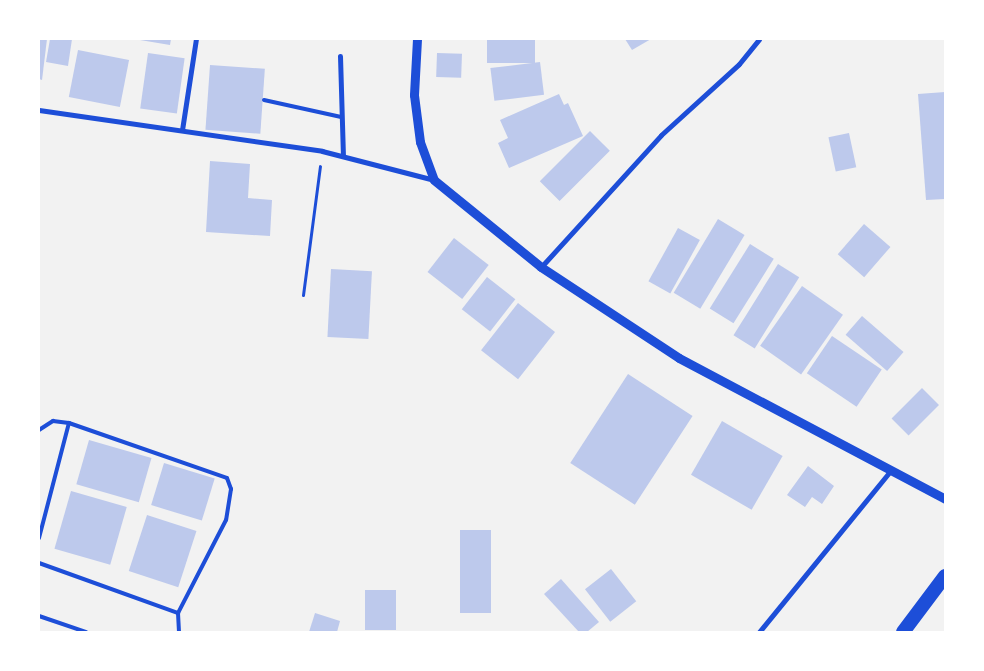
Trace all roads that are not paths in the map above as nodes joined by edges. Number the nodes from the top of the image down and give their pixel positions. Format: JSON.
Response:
{"nodes":[{"id":1,"x":196,"y":39,"type":"edge"},
{"id":2,"x":417,"y":39,"type":"edge"},
{"id":3,"x":759,"y":39,"type":"edge"},
{"id":4,"x":340,"y":56,"type":"dead end"},
{"id":5,"x":264,"y":100,"type":"dead end"},
{"id":6,"x":39,"y":110,"type":"edge"},
{"id":7,"x":341,"y":117,"type":"junction"},
{"id":8,"x":182,"y":130,"type":"junction"},
{"id":9,"x":343,"y":154,"type":"junction"},
{"id":10,"x":434,"y":180,"type":"junction"},
{"id":11,"x":541,"y":267,"type":"junction"},
{"id":12,"x":69,"y":423,"type":"junction"},
{"id":13,"x":39,"y":430,"type":"edge"},
{"id":14,"x":891,"y":470,"type":"junction"},
{"id":15,"x":945,"y":499,"type":"edge"},
{"id":16,"x":39,"y":538,"type":"edge"},
{"id":17,"x":39,"y":563,"type":"edge"},
{"id":18,"x":945,"y":576,"type":"edge"},
{"id":19,"x":178,"y":613,"type":"junction"},
{"id":20,"x":39,"y":616,"type":"edge"},
{"id":21,"x":86,"y":632,"type":"edge"},
{"id":22,"x":179,"y":632,"type":"edge"},
{"id":23,"x":759,"y":632,"type":"edge"},
{"id":24,"x":903,"y":632,"type":"edge"}],
"edges":[{"from":1,"to":8,"type":"street"},
{"from":2,"to":10,"type":"street"},
{"from":3,"to":11,"type":"street"},
{"from":4,"to":7,"type":"street"},
{"from":5,"to":7,"type":"lane"},
{"from":6,"to":8,"type":"street"},
{"from":7,"to":9,"type":"street"},
{"from":8,"to":9,"type":"street"},
{"from":9,"to":10,"type":"street"},
{"from":10,"to":11,"type":"street"},
{"from":11,"to":14,"type":"street"},
{"from":12,"to":13,"type":"lane"},
{"from":12,"to":16,"type":"lane"},
{"from":12,"to":19,"type":"lane"},
{"from":14,"to":15,"type":"street"},
{"from":14,"to":23,"type":"street"},
{"from":17,"to":19,"type":"lane"},
{"from":18,"to":24,"type":"highway"},
{"from":19,"to":22,"type":"lane"},
{"from":20,"to":21,"type":"lane"}]}
